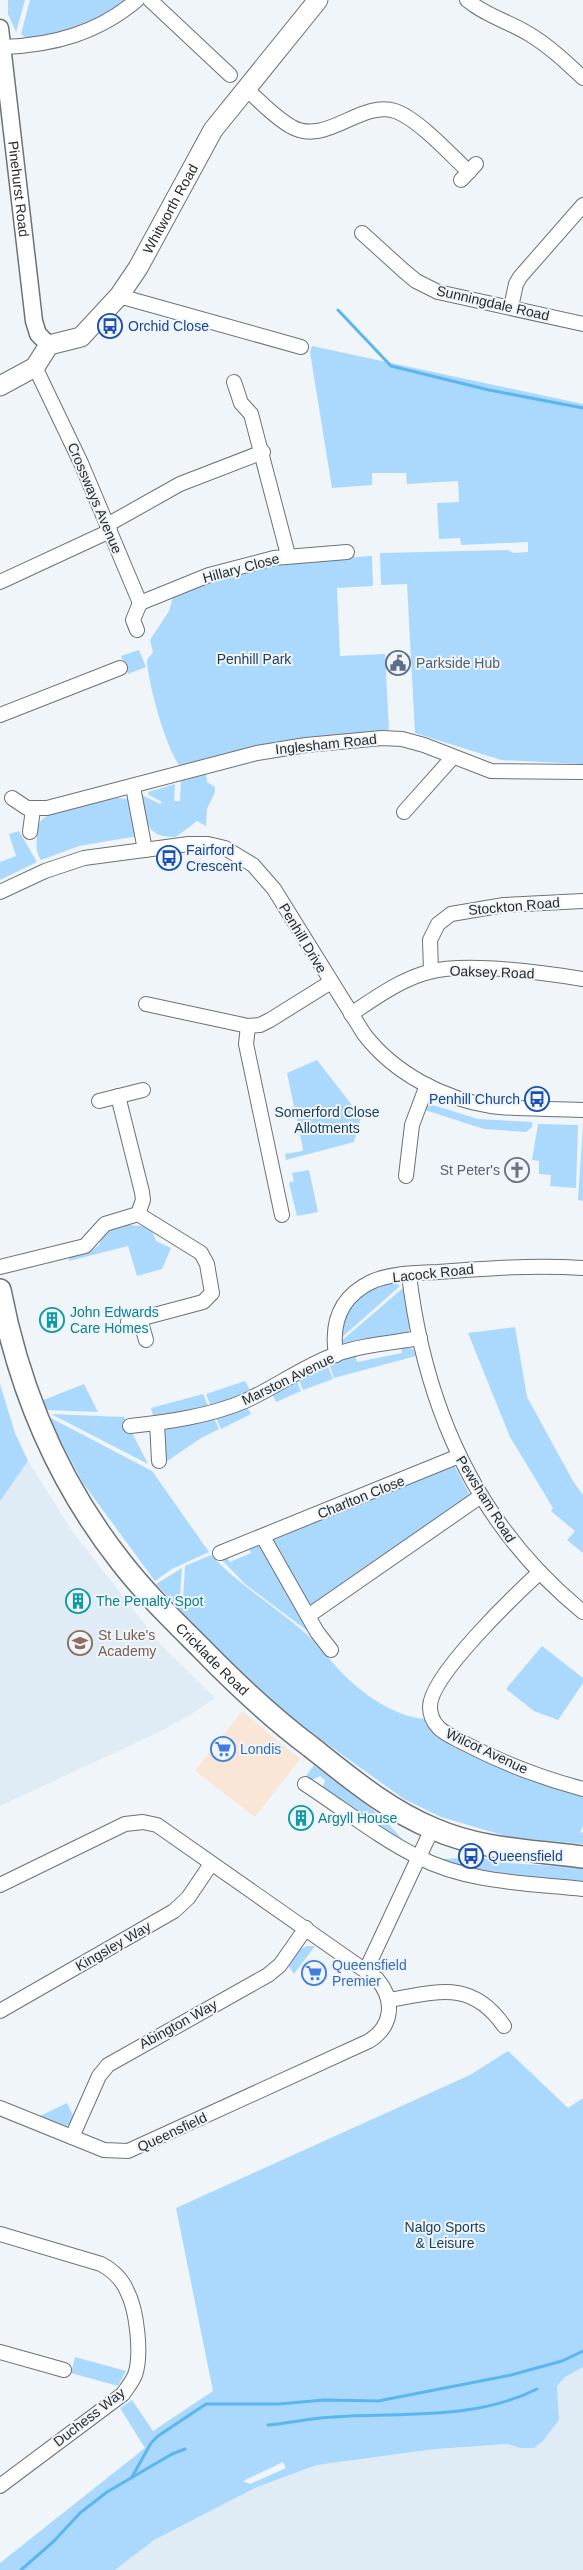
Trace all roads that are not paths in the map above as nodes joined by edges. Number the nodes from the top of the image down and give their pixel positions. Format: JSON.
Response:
{"nodes":[{"id":1,"x":137,"y":0,"type":"edge"},
{"id":2,"x":150,"y":0,"type":"edge"},
{"id":3,"x":318,"y":0,"type":"edge"},
{"id":4,"x":467,"y":0,"type":"edge"},
{"id":5,"x":0,"y":28,"type":"edge"},
{"id":6,"x":4,"y":47,"type":"junction"},
{"id":7,"x":230,"y":75,"type":"dead end"},
{"id":8,"x":583,"y":78,"type":"edge"},
{"id":9,"x":245,"y":88,"type":"junction"},
{"id":10,"x":469,"y":172,"type":"dead end"},
{"id":11,"x":583,"y":205,"type":"edge"},
{"id":12,"x":362,"y":233,"type":"dead end"},
{"id":13,"x":119,"y":296,"type":"junction"},
{"id":14,"x":511,"y":307,"type":"junction"},
{"id":15,"x":583,"y":324,"type":"edge"},
{"id":16,"x":49,"y":346,"type":"junction"},
{"id":17,"x":301,"y":347,"type":"dead end"},
{"id":18,"x":36,"y":367,"type":"junction"},
{"id":19,"x":234,"y":382,"type":"dead end"},
{"id":20,"x":0,"y":386,"type":"edge"},
{"id":21,"x":263,"y":452,"type":"junction"},
{"id":22,"x":109,"y":528,"type":"junction"},
{"id":23,"x":347,"y":552,"type":"dead end"},
{"id":24,"x":288,"y":555,"type":"junction"},
{"id":25,"x":0,"y":582,"type":"edge"},
{"id":26,"x":140,"y":603,"type":"junction"},
{"id":27,"x":137,"y":630,"type":"dead end"},
{"id":28,"x":120,"y":668,"type":"dead end"},
{"id":29,"x":0,"y":715,"type":"edge"},
{"id":30,"x":453,"y":757,"type":"junction"},
{"id":31,"x":583,"y":772,"type":"edge"},
{"id":32,"x":132,"y":787,"type":"junction"},
{"id":33,"x":12,"y":798,"type":"dead end"},
{"id":34,"x":33,"y":810,"type":"junction"},
{"id":35,"x":404,"y":812,"type":"dead end"},
{"id":36,"x":30,"y":832,"type":"dead end"},
{"id":37,"x":145,"y":850,"type":"junction"},
{"id":38,"x":0,"y":892,"type":"edge"},
{"id":39,"x":583,"y":901,"type":"edge"},
{"id":40,"x":431,"y":971,"type":"junction"},
{"id":41,"x":583,"y":979,"type":"edge"},
{"id":42,"x":330,"y":982,"type":"junction"},
{"id":43,"x":146,"y":1004,"type":"dead end"},
{"id":44,"x":351,"y":1014,"type":"junction"},
{"id":45,"x":248,"y":1026,"type":"junction"},
{"id":46,"x":427,"y":1085,"type":"junction"},
{"id":47,"x":143,"y":1090,"type":"dead end"},
{"id":48,"x":118,"y":1096,"type":"junction"},
{"id":49,"x":99,"y":1101,"type":"dead end"},
{"id":50,"x":583,"y":1110,"type":"edge"},
{"id":51,"x":406,"y":1176,"type":"dead end"},
{"id":52,"x":138,"y":1214,"type":"junction"},
{"id":53,"x":282,"y":1215,"type":"dead end"},
{"id":54,"x":0,"y":1267,"type":"edge"},
{"id":55,"x":583,"y":1268,"type":"edge"},
{"id":56,"x":409,"y":1275,"type":"junction"},
{"id":57,"x":0,"y":1290,"type":"edge"},
{"id":58,"x":420,"y":1338,"type":"junction"},
{"id":59,"x":146,"y":1340,"type":"dead end"},
{"id":60,"x":336,"y":1354,"type":"junction"},
{"id":61,"x":156,"y":1423,"type":"junction"},
{"id":62,"x":130,"y":1426,"type":"dead end"},
{"id":63,"x":459,"y":1456,"type":"junction"},
{"id":64,"x":159,"y":1461,"type":"dead end"},
{"id":65,"x":481,"y":1496,"type":"junction"},
{"id":66,"x":263,"y":1537,"type":"junction"},
{"id":67,"x":220,"y":1554,"type":"dead end"},
{"id":68,"x":540,"y":1572,"type":"junction"},
{"id":69,"x":583,"y":1612,"type":"edge"},
{"id":70,"x":308,"y":1616,"type":"junction"},
{"id":71,"x":331,"y":1650,"type":"dead end"},
{"id":72,"x":313,"y":1785,"type":"dead end"},
{"id":73,"x":583,"y":1789,"type":"edge"},
{"id":74,"x":432,"y":1828,"type":"junction"},
{"id":75,"x":419,"y":1857,"type":"junction"},
{"id":76,"x":583,"y":1857,"type":"edge"},
{"id":77,"x":212,"y":1864,"type":"junction"},
{"id":78,"x":0,"y":1885,"type":"edge"},
{"id":79,"x":583,"y":1889,"type":"edge"},
{"id":80,"x":306,"y":1928,"type":"junction"},
{"id":81,"x":366,"y":1970,"type":"junction"},
{"id":82,"x":389,"y":2000,"type":"junction"},
{"id":83,"x":0,"y":2011,"type":"edge"},
{"id":84,"x":504,"y":2026,"type":"dead end"},
{"id":85,"x":0,"y":2108,"type":"edge"},
{"id":86,"x":72,"y":2137,"type":"junction"},
{"id":87,"x":0,"y":2234,"type":"edge"},
{"id":88,"x":0,"y":2352,"type":"edge"},
{"id":89,"x":64,"y":2370,"type":"dead end"},
{"id":90,"x":0,"y":2486,"type":"edge"}],
"edges":[{"from":1,"to":6,"type":"street"},
{"from":2,"to":7,"type":"street"},
{"from":3,"to":9,"type":"main road","name":"Whitworth Road"},
{"from":4,"to":8,"type":"street"},
{"from":5,"to":6,"type":"street","name":"Pinehurst Road"},
{"from":6,"to":16,"type":"street","name":"Pinehurst Road"},
{"from":9,"to":10,"type":"street"},
{"from":9,"to":13,"type":"main road","name":"Whitworth Road"},
{"from":11,"to":14,"type":"street"},
{"from":12,"to":14,"type":"street","name":"Sunningdale Road"},
{"from":13,"to":16,"type":"main road","name":"Whitworth Road"},
{"from":13,"to":17,"type":"street"},
{"from":14,"to":15,"type":"street","name":"Sunningdale Road"},
{"from":16,"to":18,"type":"main road"},
{"from":18,"to":20,"type":"main road"},
{"from":18,"to":22,"type":"street","name":"Crossways Avenue"},
{"from":19,"to":21,"type":"street"},
{"from":21,"to":22,"type":"street"},
{"from":21,"to":24,"type":"street"},
{"from":22,"to":25,"type":"street"},
{"from":22,"to":26,"type":"street","name":"Crossways Avenue"},
{"from":23,"to":24,"type":"street","name":"Hillary Close"},
{"from":24,"to":26,"type":"street","name":"Hillary Close"},
{"from":26,"to":27,"type":"street"},
{"from":28,"to":29,"type":"street"},
{"from":30,"to":31,"type":"street","name":"Inglesham Road"},
{"from":30,"to":32,"type":"street","name":"Inglesham Road"},
{"from":30,"to":35,"type":"street"},
{"from":32,"to":34,"type":"street"},
{"from":32,"to":37,"type":"street"},
{"from":33,"to":34,"type":"street"},
{"from":34,"to":36,"type":"street"},
{"from":37,"to":38,"type":"street","name":"Penhill Drive"},
{"from":37,"to":42,"type":"street","name":"Penhill Drive"},
{"from":39,"to":40,"type":"street","name":"Stockton Road"},
{"from":40,"to":41,"type":"street","name":"Oaksey Road"},
{"from":40,"to":44,"type":"street","name":"Oaksey Road"},
{"from":42,"to":44,"type":"street","name":"Penhill Drive"},
{"from":42,"to":45,"type":"street"},
{"from":43,"to":45,"type":"street"},
{"from":44,"to":46,"type":"street","name":"Penhill Drive"},
{"from":45,"to":53,"type":"street"},
{"from":46,"to":50,"type":"street","name":"Penhill Drive"},
{"from":46,"to":51,"type":"street"},
{"from":47,"to":48,"type":"street"},
{"from":48,"to":49,"type":"street"},
{"from":48,"to":52,"type":"street"},
{"from":52,"to":54,"type":"street"},
{"from":52,"to":59,"type":"street"},
{"from":55,"to":56,"type":"street","name":"Lacock Road"},
{"from":56,"to":58,"type":"street","name":"Pewsham Road"},
{"from":56,"to":60,"type":"street","name":"Lacock Road"},
{"from":57,"to":74,"type":"main road","name":"Cricklade Road"},
{"from":58,"to":60,"type":"street","name":"Marston Avenue"},
{"from":58,"to":63,"type":"street","name":"Pewsham Road"},
{"from":60,"to":61,"type":"street","name":"Marston Avenue"},
{"from":61,"to":62,"type":"street","name":"Marston Avenue"},
{"from":61,"to":64,"type":"street"},
{"from":63,"to":65,"type":"street","name":"Pewsham Road"},
{"from":63,"to":66,"type":"street","name":"Charlton Close"},
{"from":65,"to":68,"type":"street","name":"Pewsham Road"},
{"from":65,"to":70,"type":"street"},
{"from":66,"to":67,"type":"street","name":"Charlton Close"},
{"from":66,"to":70,"type":"street"},
{"from":68,"to":69,"type":"street","name":"Pewsham Road"},
{"from":68,"to":73,"type":"street","name":"Wilcot Avenue"},
{"from":70,"to":71,"type":"street"},
{"from":72,"to":75,"type":"street"},
{"from":74,"to":75,"type":"street"},
{"from":74,"to":76,"type":"main road","name":"Cricklade Road"},
{"from":75,"to":79,"type":"street"},
{"from":75,"to":81,"type":"street"},
{"from":77,"to":78,"type":"street"},
{"from":77,"to":80,"type":"street"},
{"from":77,"to":83,"type":"street","name":"Kingsley Way"},
{"from":80,"to":81,"type":"street"},
{"from":80,"to":86,"type":"street","name":"Abington Way"},
{"from":81,"to":82,"type":"street"},
{"from":82,"to":84,"type":"street"},
{"from":82,"to":86,"type":"street","name":"Queensfield"},
{"from":85,"to":86,"type":"street","name":"Queensfield"},
{"from":87,"to":90,"type":"street","name":"Duchess Way"},
{"from":88,"to":89,"type":"street"}]}
